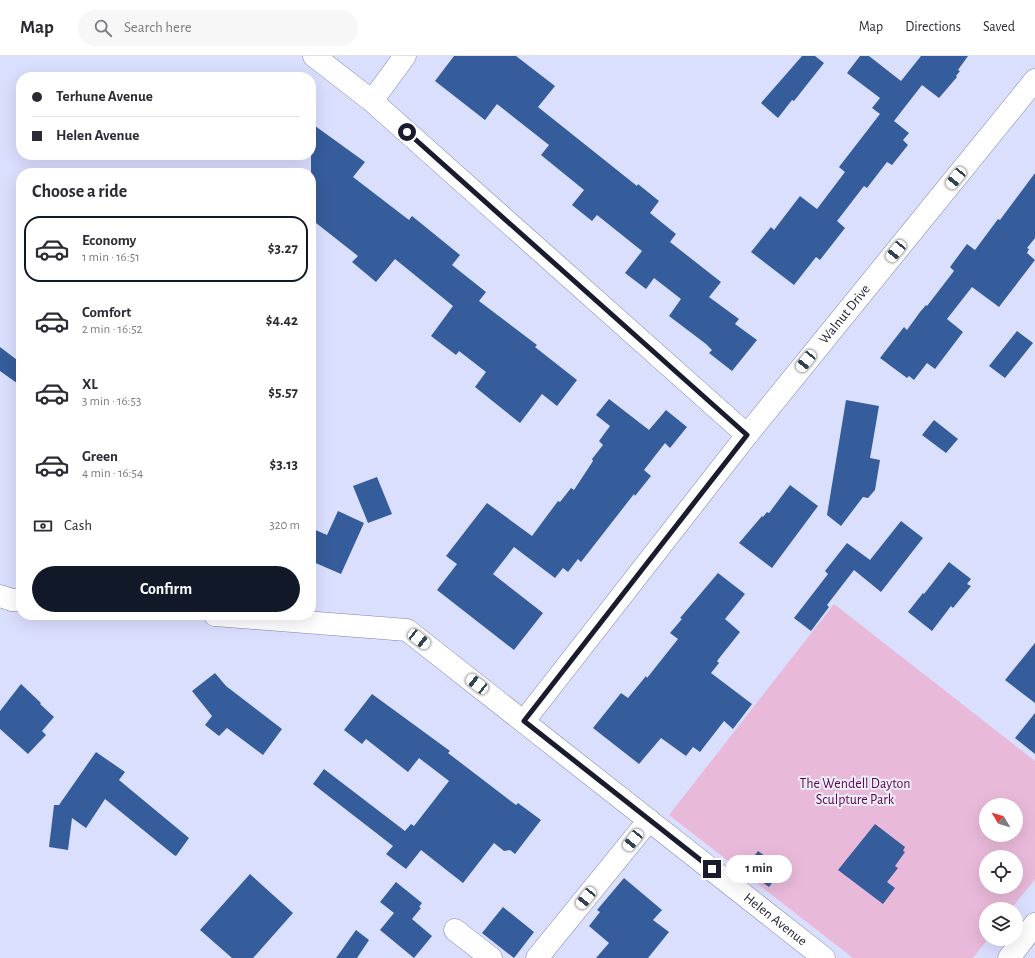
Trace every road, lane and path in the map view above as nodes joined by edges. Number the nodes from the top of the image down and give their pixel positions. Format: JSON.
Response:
{"nodes":[{"id":1,"x":314,"y":56,"type":"edge"},
{"id":2,"x":405,"y":56,"type":"edge"},
{"id":3,"x":1035,"y":80,"type":"edge"},
{"id":4,"x":372,"y":101,"type":"junction"},
{"id":5,"x":747,"y":435,"type":"junction"},
{"id":6,"x":0,"y":596,"type":"edge"},
{"id":7,"x":16,"y":599,"type":"edge"},
{"id":8,"x":278,"y":620,"type":"edge"},
{"id":9,"x":524,"y":721,"type":"junction"},
{"id":10,"x":649,"y":820,"type":"junction"},
{"id":11,"x":1035,"y":924,"type":"edge"},
{"id":12,"x":455,"y":930,"type":"dead end"},
{"id":13,"x":491,"y":958,"type":"edge"},
{"id":14,"x":537,"y":958,"type":"edge"},
{"id":15,"x":824,"y":958,"type":"edge"},
{"id":16,"x":1009,"y":958,"type":"edge"}],
"edges":[{"from":1,"to":4,"type":"street"},
{"from":2,"to":4,"type":"street"},
{"from":3,"to":5,"type":"street","name":"Walnut Drive"},
{"from":4,"to":5,"type":"street"},
{"from":5,"to":9,"type":"street","name":"Walnut Drive"},
{"from":6,"to":7,"type":"street"},
{"from":8,"to":9,"type":"street","name":"Helen Avenue"},
{"from":9,"to":10,"type":"street","name":"Helen Avenue"},
{"from":10,"to":14,"type":"street"},
{"from":10,"to":15,"type":"street","name":"Helen Avenue"},
{"from":11,"to":16,"type":"street"},
{"from":12,"to":13,"type":"street"}]}
